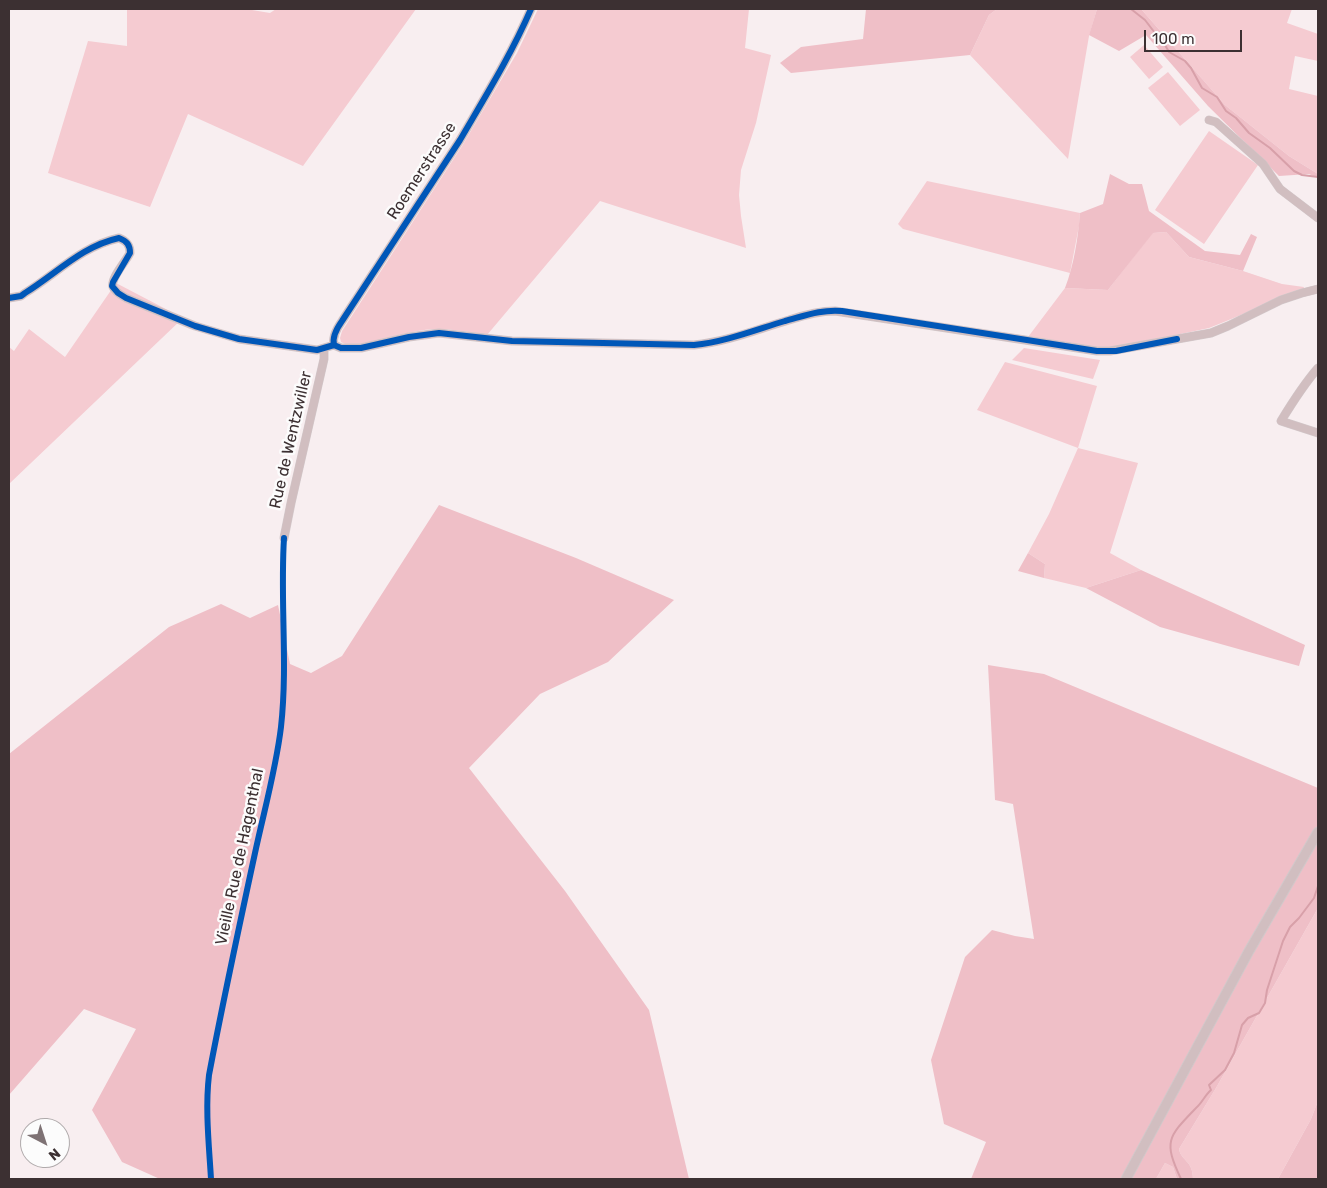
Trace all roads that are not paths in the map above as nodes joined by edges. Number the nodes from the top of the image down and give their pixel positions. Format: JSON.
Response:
{"nodes":[{"id":1,"x":531,"y":9,"type":"edge"},
{"id":2,"x":1209,"y":120,"type":"dead end"},
{"id":3,"x":1318,"y":218,"type":"edge"},
{"id":4,"x":1318,"y":289,"type":"edge"},
{"id":5,"x":9,"y":298,"type":"edge"},
{"id":6,"x":334,"y":345,"type":"junction"},
{"id":7,"x":324,"y":349,"type":"junction"},
{"id":8,"x":1318,"y":368,"type":"edge"},
{"id":9,"x":1318,"y":433,"type":"edge"},
{"id":10,"x":284,"y":538,"type":"dead end"},
{"id":11,"x":1318,"y":832,"type":"edge"},
{"id":12,"x":1126,"y":1179,"type":"edge"}],
"edges":[{"from":1,"to":6,"type":"street","name":"Roemerstrasse"},
{"from":2,"to":3,"type":"street"},
{"from":4,"to":6,"type":"street"},
{"from":5,"to":7,"type":"street"},
{"from":6,"to":7,"type":"street"},
{"from":7,"to":10,"type":"street","name":"Rue de Wentzwiller"},
{"from":8,"to":9,"type":"street"},
{"from":11,"to":12,"type":"street"}]}
